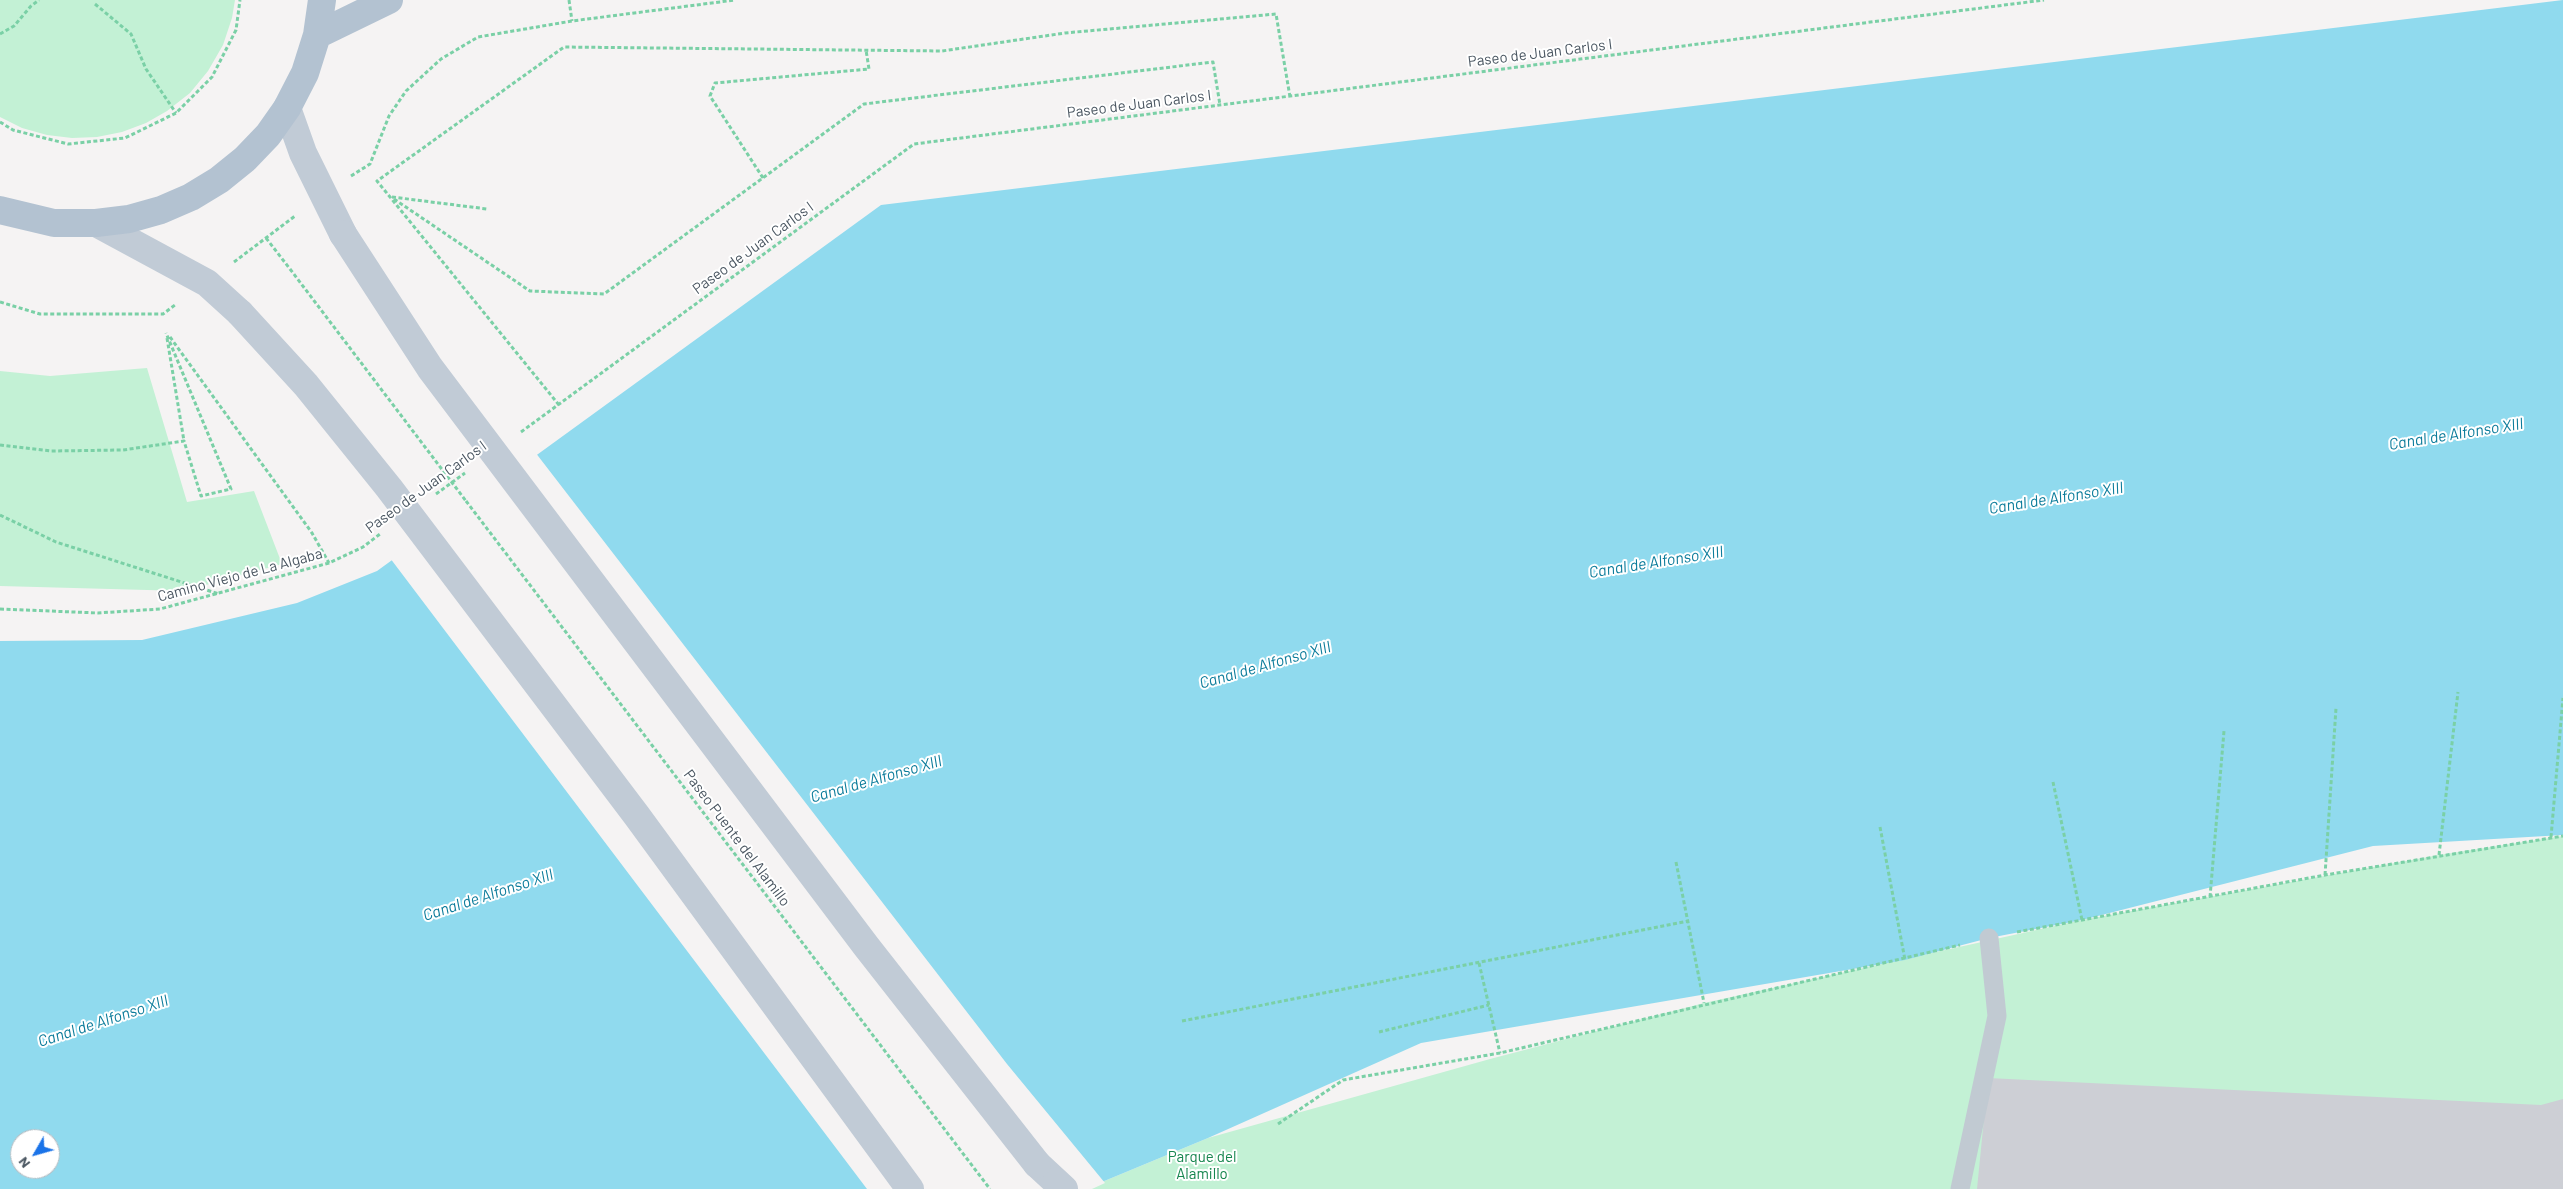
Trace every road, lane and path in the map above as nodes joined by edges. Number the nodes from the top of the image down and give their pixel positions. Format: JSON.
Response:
{"nodes":[{"id":1,"x":39,"y":0,"type":"edge"},
{"id":2,"x":240,"y":0,"type":"edge"},
{"id":3,"x":322,"y":0,"type":"edge"},
{"id":4,"x":389,"y":0,"type":"edge"},
{"id":5,"x":569,"y":0,"type":"edge"},
{"id":6,"x":735,"y":0,"type":"edge"},
{"id":7,"x":2044,"y":0,"type":"edge"},
{"id":8,"x":95,"y":4,"type":"dead end"},
{"id":9,"x":572,"y":21,"type":"junction"},
{"id":10,"x":0,"y":34,"type":"edge"},
{"id":11,"x":317,"y":35,"type":"junction"},
{"id":12,"x":866,"y":50,"type":"junction"},
{"id":13,"x":1290,"y":97,"type":"junction"},
{"id":14,"x":1220,"y":105,"type":"junction"},
{"id":15,"x":287,"y":108,"type":"junction"},
{"id":16,"x":176,"y":113,"type":"junction"},
{"id":17,"x":0,"y":122,"type":"edge"},
{"id":18,"x":357,"y":172,"type":"dead end"},
{"id":19,"x":763,"y":178,"type":"junction"},
{"id":20,"x":391,"y":197,"type":"junction"},
{"id":21,"x":0,"y":210,"type":"edge"},
{"id":22,"x":487,"y":210,"type":"dead end"},
{"id":23,"x":96,"y":224,"type":"junction"},
{"id":24,"x":266,"y":238,"type":"dead end"},
{"id":25,"x":0,"y":302,"type":"edge"},
{"id":26,"x":163,"y":314,"type":"dead end"},
{"id":27,"x":166,"y":333,"type":"junction"},
{"id":28,"x":559,"y":405,"type":"junction"},
{"id":29,"x":520,"y":433,"type":"dead end"},
{"id":30,"x":184,"y":442,"type":"junction"},
{"id":31,"x":0,"y":445,"type":"edge"},
{"id":32,"x":472,"y":467,"type":"dead end"},
{"id":33,"x":433,"y":496,"type":"dead end"},
{"id":34,"x":0,"y":515,"type":"edge"},
{"id":35,"x":386,"y":530,"type":"dead end"},
{"id":36,"x":362,"y":548,"type":"joint"},
{"id":37,"x":329,"y":564,"type":"junction"},
{"id":38,"x":219,"y":595,"type":"junction"},
{"id":39,"x":0,"y":609,"type":"edge"},
{"id":40,"x":2458,"y":692,"type":"dead end"},
{"id":41,"x":2563,"y":698,"type":"edge"},
{"id":42,"x":2336,"y":708,"type":"dead end"},
{"id":43,"x":2224,"y":731,"type":"dead end"},
{"id":44,"x":2053,"y":782,"type":"dead end"},
{"id":45,"x":1880,"y":827,"type":"dead end"},
{"id":46,"x":2563,"y":836,"type":"edge"},
{"id":47,"x":2551,"y":837,"type":"junction"},
{"id":48,"x":2439,"y":855,"type":"junction"},
{"id":49,"x":1676,"y":862,"type":"dead end"},
{"id":50,"x":2325,"y":875,"type":"junction"},
{"id":51,"x":2210,"y":897,"type":"junction"},
{"id":52,"x":2082,"y":920,"type":"junction"},
{"id":53,"x":1688,"y":921,"type":"junction"},
{"id":54,"x":1989,"y":938,"type":"junction"},
{"id":55,"x":1905,"y":960,"type":"junction"},
{"id":56,"x":1479,"y":963,"type":"junction"},
{"id":57,"x":1704,"y":1003,"type":"junction"},
{"id":58,"x":1489,"y":1005,"type":"junction"},
{"id":59,"x":1182,"y":1022,"type":"dead end"},
{"id":60,"x":1379,"y":1032,"type":"dead end"},
{"id":61,"x":1500,"y":1053,"type":"junction"},
{"id":62,"x":1278,"y":1124,"type":"dead end"},
{"id":63,"x":877,"y":1144,"type":"junction"},
{"id":64,"x":1037,"y":1164,"type":"junction"},
{"id":65,"x":904,"y":1189,"type":"edge"},
{"id":66,"x":910,"y":1189,"type":"edge"},
{"id":67,"x":990,"y":1189,"type":"edge"},
{"id":68,"x":1056,"y":1189,"type":"edge"},
{"id":69,"x":1064,"y":1189,"type":"edge"},
{"id":70,"x":1960,"y":1189,"type":"edge"}],
"edges":[{"from":1,"to":10,"type":"path"},
{"from":2,"to":16,"type":"path"},
{"from":3,"to":11,"type":"main road"},
{"from":4,"to":11,"type":"main road"},
{"from":5,"to":9,"type":"path"},
{"from":6,"to":9,"type":"path"},
{"from":7,"to":13,"type":"path","name":"Paseo de Juan Carlos I"},
{"from":8,"to":16,"type":"path"},
{"from":9,"to":18,"type":"path"},
{"from":11,"to":15,"type":"main road"},
{"from":12,"to":13,"type":"path"},
{"from":12,"to":19,"type":"path"},
{"from":12,"to":20,"type":"path"},
{"from":13,"to":14,"type":"path","name":"Paseo de Juan Carlos I"},
{"from":14,"to":19,"type":"path"},
{"from":14,"to":28,"type":"path","name":"Paseo de Juan Carlos I"},
{"from":15,"to":23,"type":"main road"},
{"from":15,"to":64,"type":"main road","bridge":true},
{"from":16,"to":17,"type":"path"},
{"from":19,"to":20,"type":"path"},
{"from":20,"to":22,"type":"path"},
{"from":20,"to":28,"type":"path"},
{"from":21,"to":23,"type":"main road"},
{"from":23,"to":63,"type":"main road","bridge":true},
{"from":24,"to":67,"type":"path","name":"Paseo Puente del Alamillo","bridge":true},
{"from":25,"to":26,"type":"path"},
{"from":27,"to":30,"type":"path"},
{"from":27,"to":30,"type":"path"},
{"from":27,"to":37,"type":"path"},
{"from":28,"to":29,"type":"path","name":"Paseo de Juan Carlos I"},
{"from":30,"to":31,"type":"path"},
{"from":32,"to":33,"type":"path","name":"Paseo de Juan Carlos I"},
{"from":34,"to":38,"type":"path"},
{"from":35,"to":36,"type":"path","name":"Paseo de Juan Carlos I"},
{"from":36,"to":37,"type":"path","name":"Camino Viejo de La Algaba"},
{"from":37,"to":38,"type":"path","name":"Camino Viejo de La Algaba"},
{"from":38,"to":39,"type":"path","name":"Camino Viejo de La Algaba"},
{"from":40,"to":48,"type":"path"},
{"from":41,"to":47,"type":"path"},
{"from":42,"to":50,"type":"path"},
{"from":43,"to":51,"type":"path"},
{"from":44,"to":52,"type":"path"},
{"from":45,"to":55,"type":"path"},
{"from":46,"to":47,"type":"path"},
{"from":47,"to":48,"type":"path"},
{"from":48,"to":50,"type":"path"},
{"from":49,"to":53,"type":"path"},
{"from":50,"to":51,"type":"path"},
{"from":51,"to":52,"type":"path"},
{"from":52,"to":54,"type":"path"},
{"from":53,"to":56,"type":"path"},
{"from":53,"to":57,"type":"path"},
{"from":54,"to":55,"type":"path"},
{"from":54,"to":70,"type":"lane"},
{"from":55,"to":57,"type":"path"},
{"from":56,"to":58,"type":"path"},
{"from":56,"to":59,"type":"path"},
{"from":57,"to":61,"type":"path"},
{"from":58,"to":60,"type":"path"},
{"from":58,"to":61,"type":"path"},
{"from":61,"to":62,"type":"path"},
{"from":63,"to":65,"type":"main road","bridge":true},
{"from":63,"to":66,"type":"main road","bridge":true},
{"from":64,"to":68,"type":"main road"},
{"from":64,"to":69,"type":"main road"}]}
